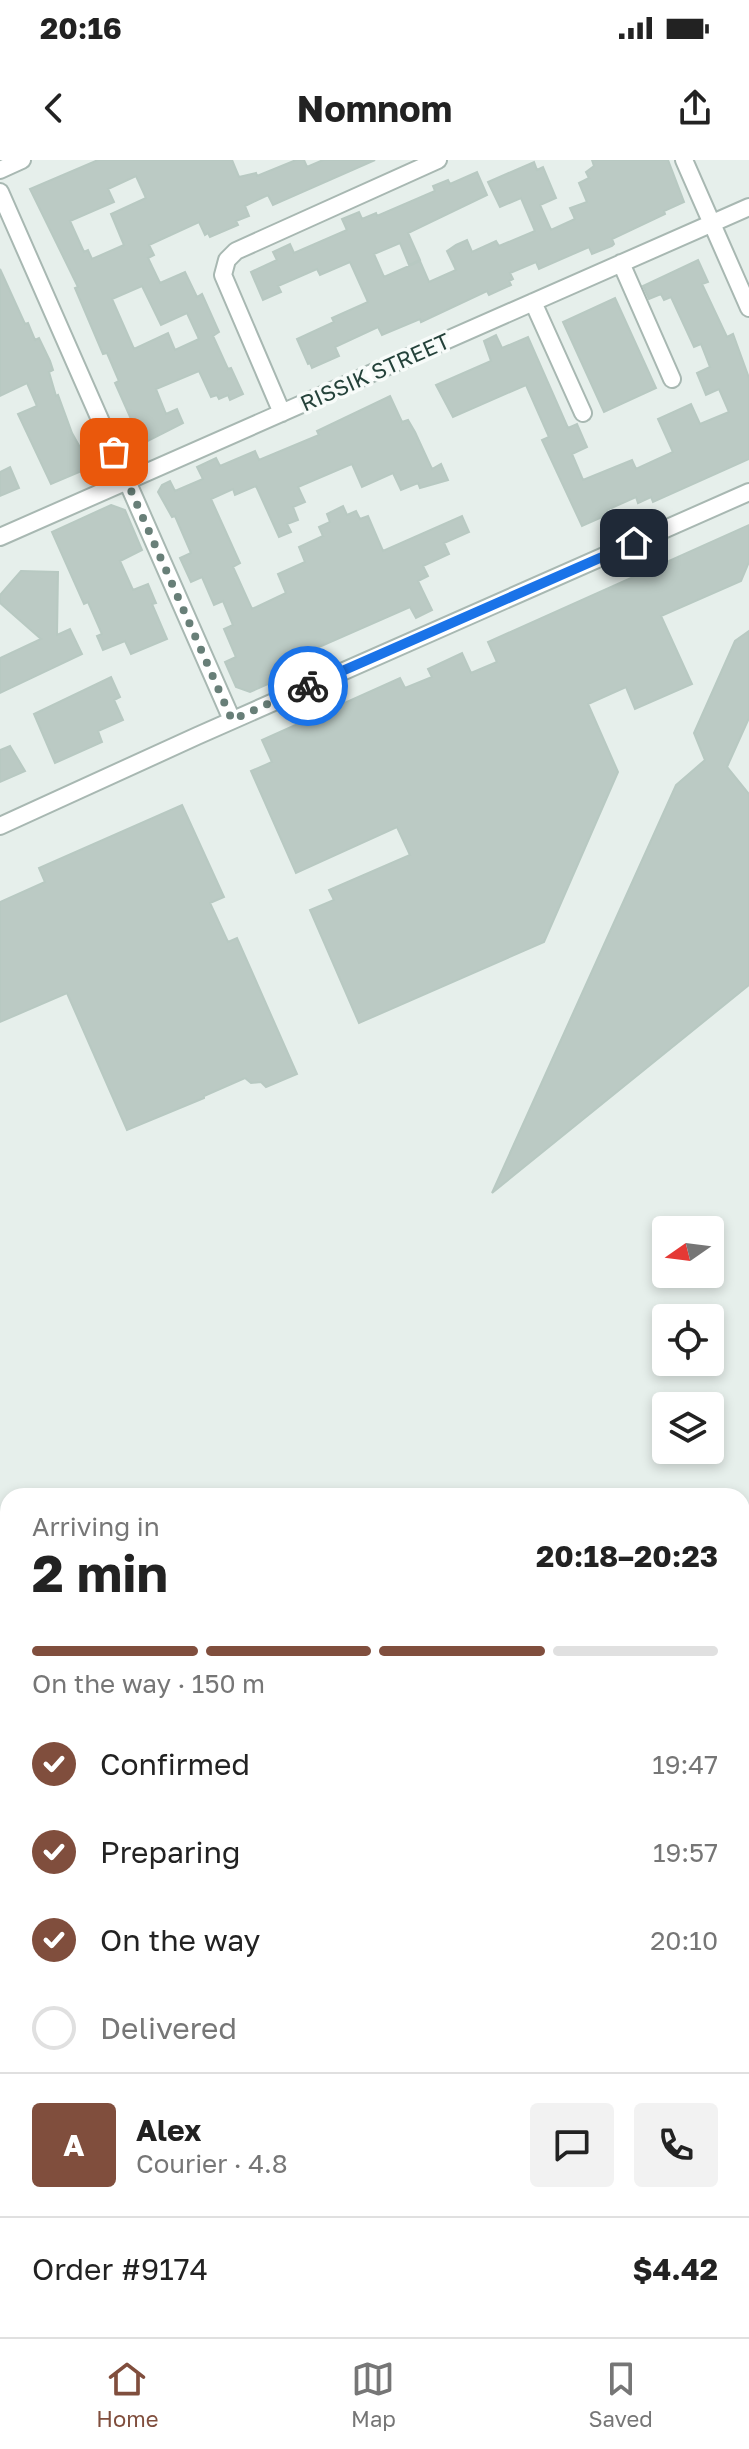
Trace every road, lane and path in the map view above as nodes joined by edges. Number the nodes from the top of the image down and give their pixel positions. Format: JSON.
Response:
{"nodes":[{"id":1,"x":22,"y":160,"type":"edge"},
{"id":2,"x":438,"y":160,"type":"edge"},
{"id":3,"x":684,"y":160,"type":"edge"},
{"id":4,"x":0,"y":170,"type":"edge"},
{"id":5,"x":0,"y":192,"type":"edge"},
{"id":6,"x":749,"y":207,"type":"edge"},
{"id":7,"x":712,"y":223,"type":"junction"},
{"id":8,"x":621,"y":263,"type":"junction"},
{"id":9,"x":533,"y":302,"type":"junction"},
{"id":10,"x":749,"y":308,"type":"edge"},
{"id":11,"x":672,"y":379,"type":"dead end"},
{"id":12,"x":282,"y":413,"type":"junction"},
{"id":13,"x":583,"y":413,"type":"dead end"},
{"id":14,"x":127,"y":481,"type":"junction"},
{"id":15,"x":749,"y":492,"type":"edge"},
{"id":16,"x":0,"y":537,"type":"edge"},
{"id":17,"x":232,"y":720,"type":"junction"},
{"id":18,"x":0,"y":826,"type":"edge"}],
"edges":[{"from":1,"to":4,"type":"street"},
{"from":2,"to":12,"type":"street"},
{"from":3,"to":7,"type":"street"},
{"from":5,"to":14,"type":"street"},
{"from":6,"to":7,"type":"street","name":"RISSIK STREET"},
{"from":7,"to":8,"type":"street","name":"RISSIK STREET"},
{"from":7,"to":10,"type":"street"},
{"from":8,"to":9,"type":"street","name":"RISSIK STREET"},
{"from":8,"to":11,"type":"street"},
{"from":9,"to":12,"type":"street","name":"RISSIK STREET"},
{"from":9,"to":13,"type":"street"},
{"from":12,"to":14,"type":"street","name":"RISSIK STREET"},
{"from":14,"to":16,"type":"street","name":"RISSIK STREET"},
{"from":14,"to":17,"type":"street"},
{"from":15,"to":17,"type":"street"},
{"from":17,"to":18,"type":"street"}]}
